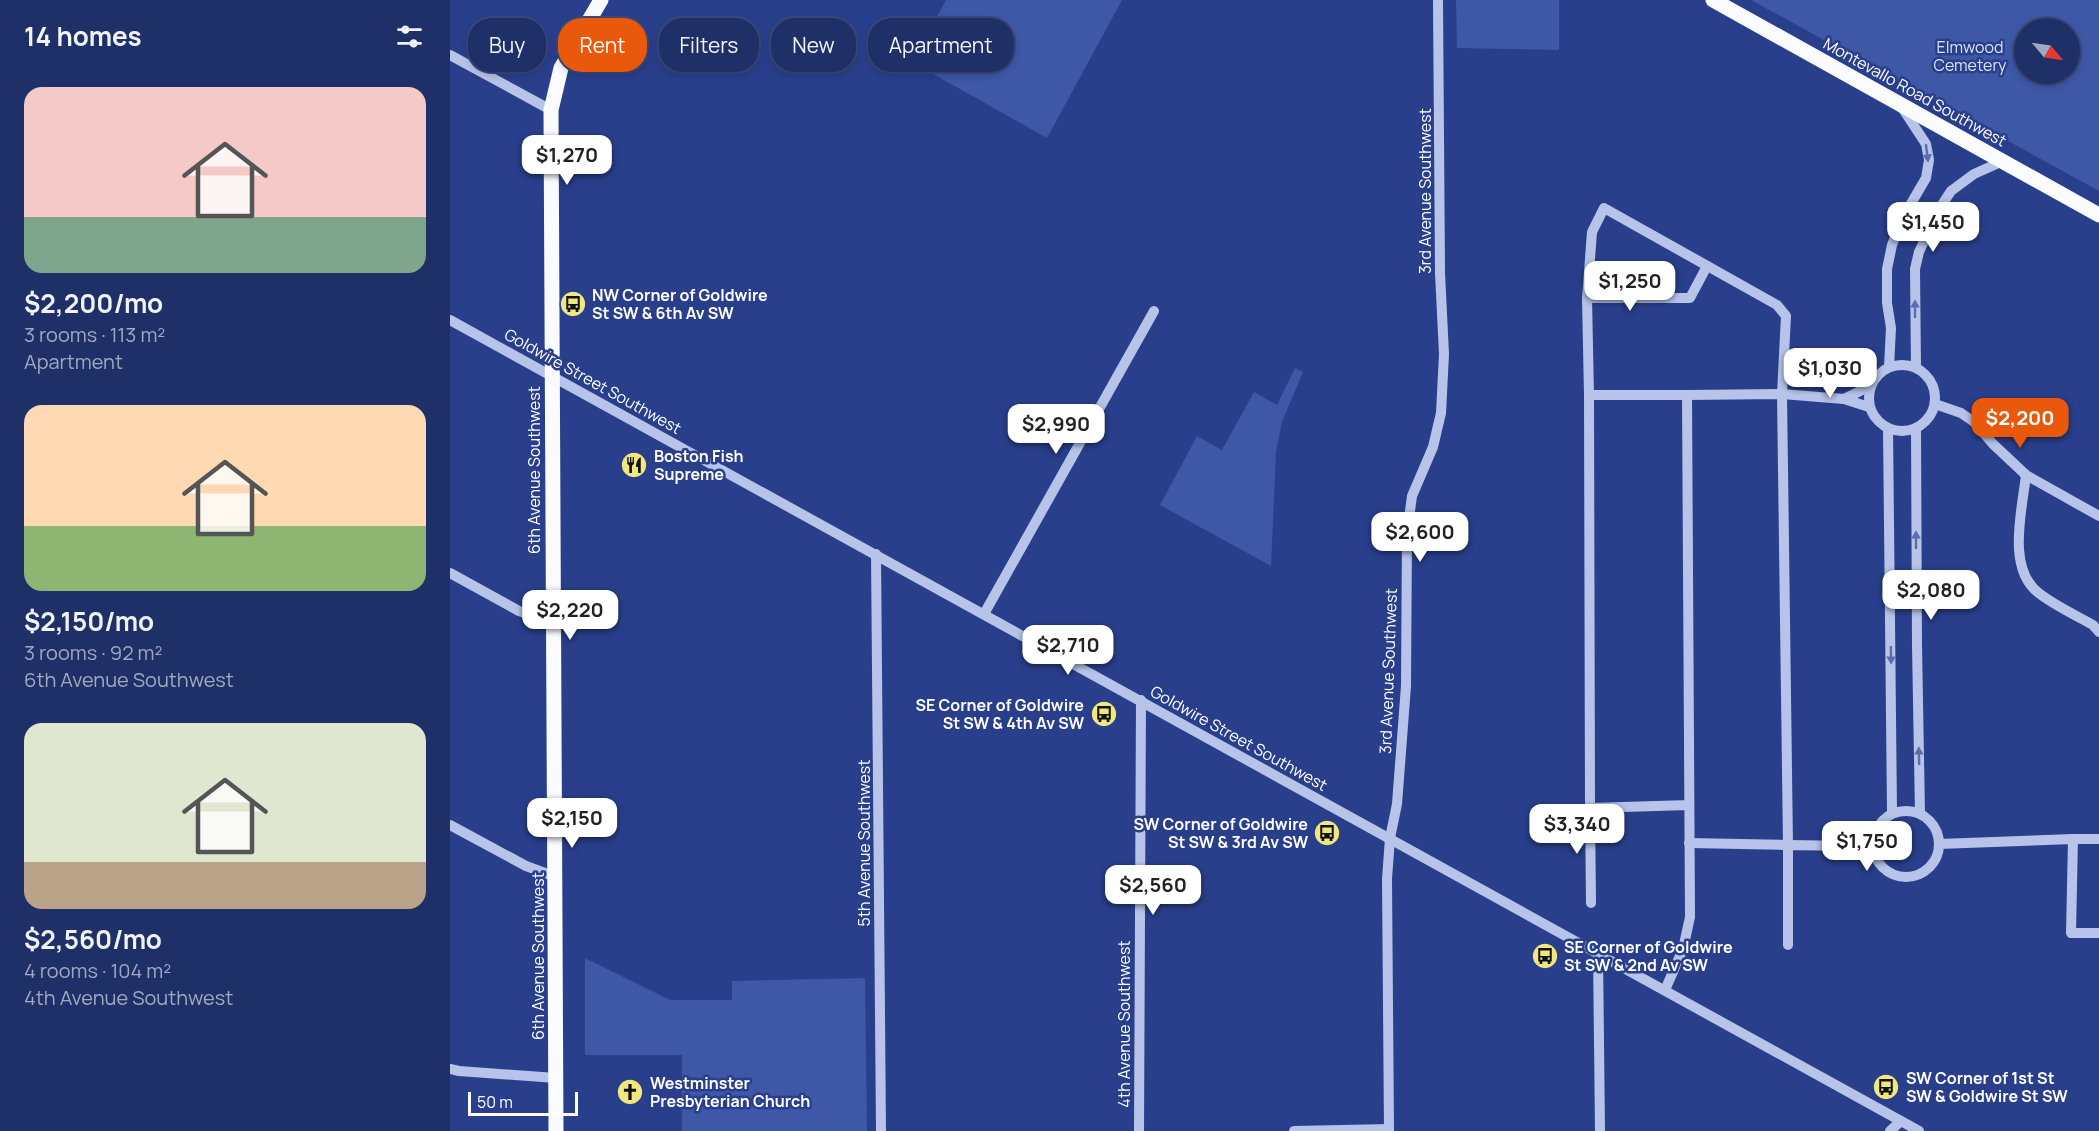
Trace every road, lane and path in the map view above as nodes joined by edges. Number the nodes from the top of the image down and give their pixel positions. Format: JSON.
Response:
{"nodes":[{"id":1,"x":601,"y":0,"type":"edge"},
{"id":2,"x":1438,"y":0,"type":"edge"},
{"id":3,"x":1713,"y":0,"type":"edge"},
{"id":4,"x":450,"y":55,"type":"edge"},
{"id":5,"x":1899,"y":103,"type":"junction"},
{"id":6,"x":551,"y":110,"type":"junction"},
{"id":7,"x":2003,"y":161,"type":"junction"},
{"id":8,"x":2099,"y":215,"type":"edge"},
{"id":9,"x":1707,"y":266,"type":"junction"},
{"id":10,"x":1587,"y":298,"type":"junction"},
{"id":11,"x":1154,"y":311,"type":"dead end"},
{"id":12,"x":450,"y":320,"type":"edge"},
{"id":13,"x":1889,"y":367,"type":"junction"},
{"id":14,"x":1916,"y":367,"type":"junction"},
{"id":15,"x":552,"y":375,"type":"junction"},
{"id":16,"x":1870,"y":386,"type":"junction"},
{"id":17,"x":1782,"y":394,"type":"junction"},
{"id":18,"x":1589,"y":395,"type":"junction"},
{"id":19,"x":1687,"y":395,"type":"junction"},
{"id":20,"x":1844,"y":399,"type":"junction"},
{"id":21,"x":1935,"y":405,"type":"junction"},
{"id":22,"x":1869,"y":407,"type":"junction"},
{"id":23,"x":1888,"y":428,"type":"junction"},
{"id":24,"x":1916,"y":428,"type":"junction"},
{"id":25,"x":2026,"y":475,"type":"junction"},
{"id":26,"x":2099,"y":516,"type":"edge"},
{"id":27,"x":876,"y":554,"type":"junction"},
{"id":28,"x":450,"y":573,"type":"edge"},
{"id":29,"x":984,"y":614,"type":"junction"},
{"id":30,"x":553,"y":623,"type":"junction"},
{"id":31,"x":2099,"y":632,"type":"edge"},
{"id":32,"x":1141,"y":700,"type":"junction"},
{"id":33,"x":1689,"y":805,"type":"junction"},
{"id":34,"x":1590,"y":808,"type":"junction"},
{"id":35,"x":1892,"y":812,"type":"junction"},
{"id":36,"x":1920,"y":814,"type":"junction"},
{"id":37,"x":450,"y":825,"type":"edge"},
{"id":38,"x":1873,"y":836,"type":"junction"},
{"id":39,"x":1390,"y":838,"type":"junction"},
{"id":40,"x":2073,"y":839,"type":"junction"},
{"id":41,"x":2099,"y":839,"type":"edge"},
{"id":42,"x":1689,"y":843,"type":"junction"},
{"id":43,"x":1939,"y":844,"type":"junction"},
{"id":44,"x":1788,"y":845,"type":"junction"},
{"id":45,"x":1852,"y":846,"type":"junction"},
{"id":46,"x":1874,"y":855,"type":"junction"},
{"id":47,"x":556,"y":877,"type":"junction"},
{"id":48,"x":1591,"y":903,"type":"dead end"},
{"id":49,"x":2099,"y":933,"type":"edge"},
{"id":50,"x":1788,"y":945,"type":"dead end"},
{"id":51,"x":1598,"y":953,"type":"junction"},
{"id":52,"x":1665,"y":990,"type":"junction"},
{"id":53,"x":450,"y":1069,"type":"edge"},
{"id":54,"x":556,"y":1078,"type":"junction"},
{"id":55,"x":1901,"y":1126,"type":"edge"},
{"id":56,"x":1389,"y":1130,"type":"edge"},
{"id":57,"x":556,"y":1131,"type":"edge"},
{"id":58,"x":881,"y":1131,"type":"edge"},
{"id":59,"x":1139,"y":1131,"type":"edge"},
{"id":60,"x":1294,"y":1131,"type":"edge"},
{"id":61,"x":1600,"y":1131,"type":"edge"},
{"id":62,"x":1890,"y":1131,"type":"edge"},
{"id":63,"x":1919,"y":1131,"type":"edge"}],
"edges":[{"from":1,"to":6,"type":"main road","name":"6th Avenue Southwest"},
{"from":2,"to":39,"type":"street","name":"3rd Avenue Southwest"},
{"from":3,"to":5,"type":"main road","name":"Montevallo Road Southwest"},
{"from":4,"to":6,"type":"street"},
{"from":5,"to":7,"type":"main road","name":"Montevallo Road Southwest"},
{"from":5,"to":13,"type":"street","one_way":true},
{"from":6,"to":15,"type":"main road","name":"6th Avenue Southwest"},
{"from":7,"to":8,"type":"main road","name":"Montevallo Road Southwest"},
{"from":14,"to":7,"type":"street","one_way":true},
{"from":9,"to":10,"type":"street"},
{"from":9,"to":10,"type":"street"},
{"from":9,"to":17,"type":"street"},
{"from":10,"to":18,"type":"street"},
{"from":11,"to":29,"type":"street"},
{"from":12,"to":15,"type":"street","name":"Goldwire Street Southwest"},
{"from":13,"to":14,"type":"street"},
{"from":13,"to":16,"type":"street"},
{"from":14,"to":21,"type":"street"},
{"from":15,"to":27,"type":"street","name":"Goldwire Street Southwest"},
{"from":15,"to":30,"type":"main road","name":"6th Avenue Southwest"},
{"from":16,"to":20,"type":"street"},
{"from":16,"to":22,"type":"street"},
{"from":17,"to":19,"type":"street"},
{"from":17,"to":20,"type":"street"},
{"from":17,"to":44,"type":"street"},
{"from":18,"to":19,"type":"street"},
{"from":18,"to":34,"type":"street"},
{"from":19,"to":33,"type":"street"},
{"from":20,"to":22,"type":"street"},
{"from":21,"to":24,"type":"street"},
{"from":21,"to":25,"type":"street"},
{"from":22,"to":23,"type":"street"},
{"from":23,"to":24,"type":"street"},
{"from":23,"to":35,"type":"street","one_way":true},
{"from":36,"to":24,"type":"street","one_way":true},
{"from":25,"to":26,"type":"street"},
{"from":25,"to":31,"type":"street"},
{"from":27,"to":29,"type":"street","name":"Goldwire Street Southwest"},
{"from":27,"to":58,"type":"street","name":"5th Avenue Southwest"},
{"from":28,"to":30,"type":"street"},
{"from":29,"to":32,"type":"street","name":"Goldwire Street Southwest"},
{"from":30,"to":47,"type":"main road","name":"6th Avenue Southwest"},
{"from":32,"to":39,"type":"street","name":"Goldwire Street Southwest"},
{"from":32,"to":59,"type":"street","name":"4th Avenue Southwest"},
{"from":33,"to":34,"type":"street"},
{"from":33,"to":42,"type":"street"},
{"from":34,"to":48,"type":"street"},
{"from":35,"to":36,"type":"street"},
{"from":35,"to":38,"type":"street"},
{"from":36,"to":43,"type":"street"},
{"from":37,"to":47,"type":"street"},
{"from":38,"to":45,"type":"street"},
{"from":38,"to":46,"type":"street"},
{"from":39,"to":51,"type":"street","name":"Goldwire Street Southwest"},
{"from":39,"to":56,"type":"street","name":"3rd Avenue Southwest"},
{"from":40,"to":41,"type":"street"},
{"from":40,"to":43,"type":"street"},
{"from":40,"to":49,"type":"street"},
{"from":42,"to":44,"type":"street"},
{"from":42,"to":52,"type":"street"},
{"from":43,"to":46,"type":"street"},
{"from":44,"to":45,"type":"street"},
{"from":44,"to":50,"type":"street"},
{"from":45,"to":46,"type":"street"},
{"from":47,"to":54,"type":"main road","name":"6th Avenue Southwest"},
{"from":51,"to":52,"type":"street","name":"Goldwire Street Southwest"},
{"from":51,"to":61,"type":"street"},
{"from":52,"to":55,"type":"street","name":"Goldwire Street Southwest"},
{"from":53,"to":54,"type":"street"},
{"from":54,"to":57,"type":"main road","name":"6th Avenue Southwest"},
{"from":55,"to":62,"type":"street"},
{"from":55,"to":63,"type":"street","name":"Goldwire Street Southwest"},
{"from":56,"to":60,"type":"street"}]}
